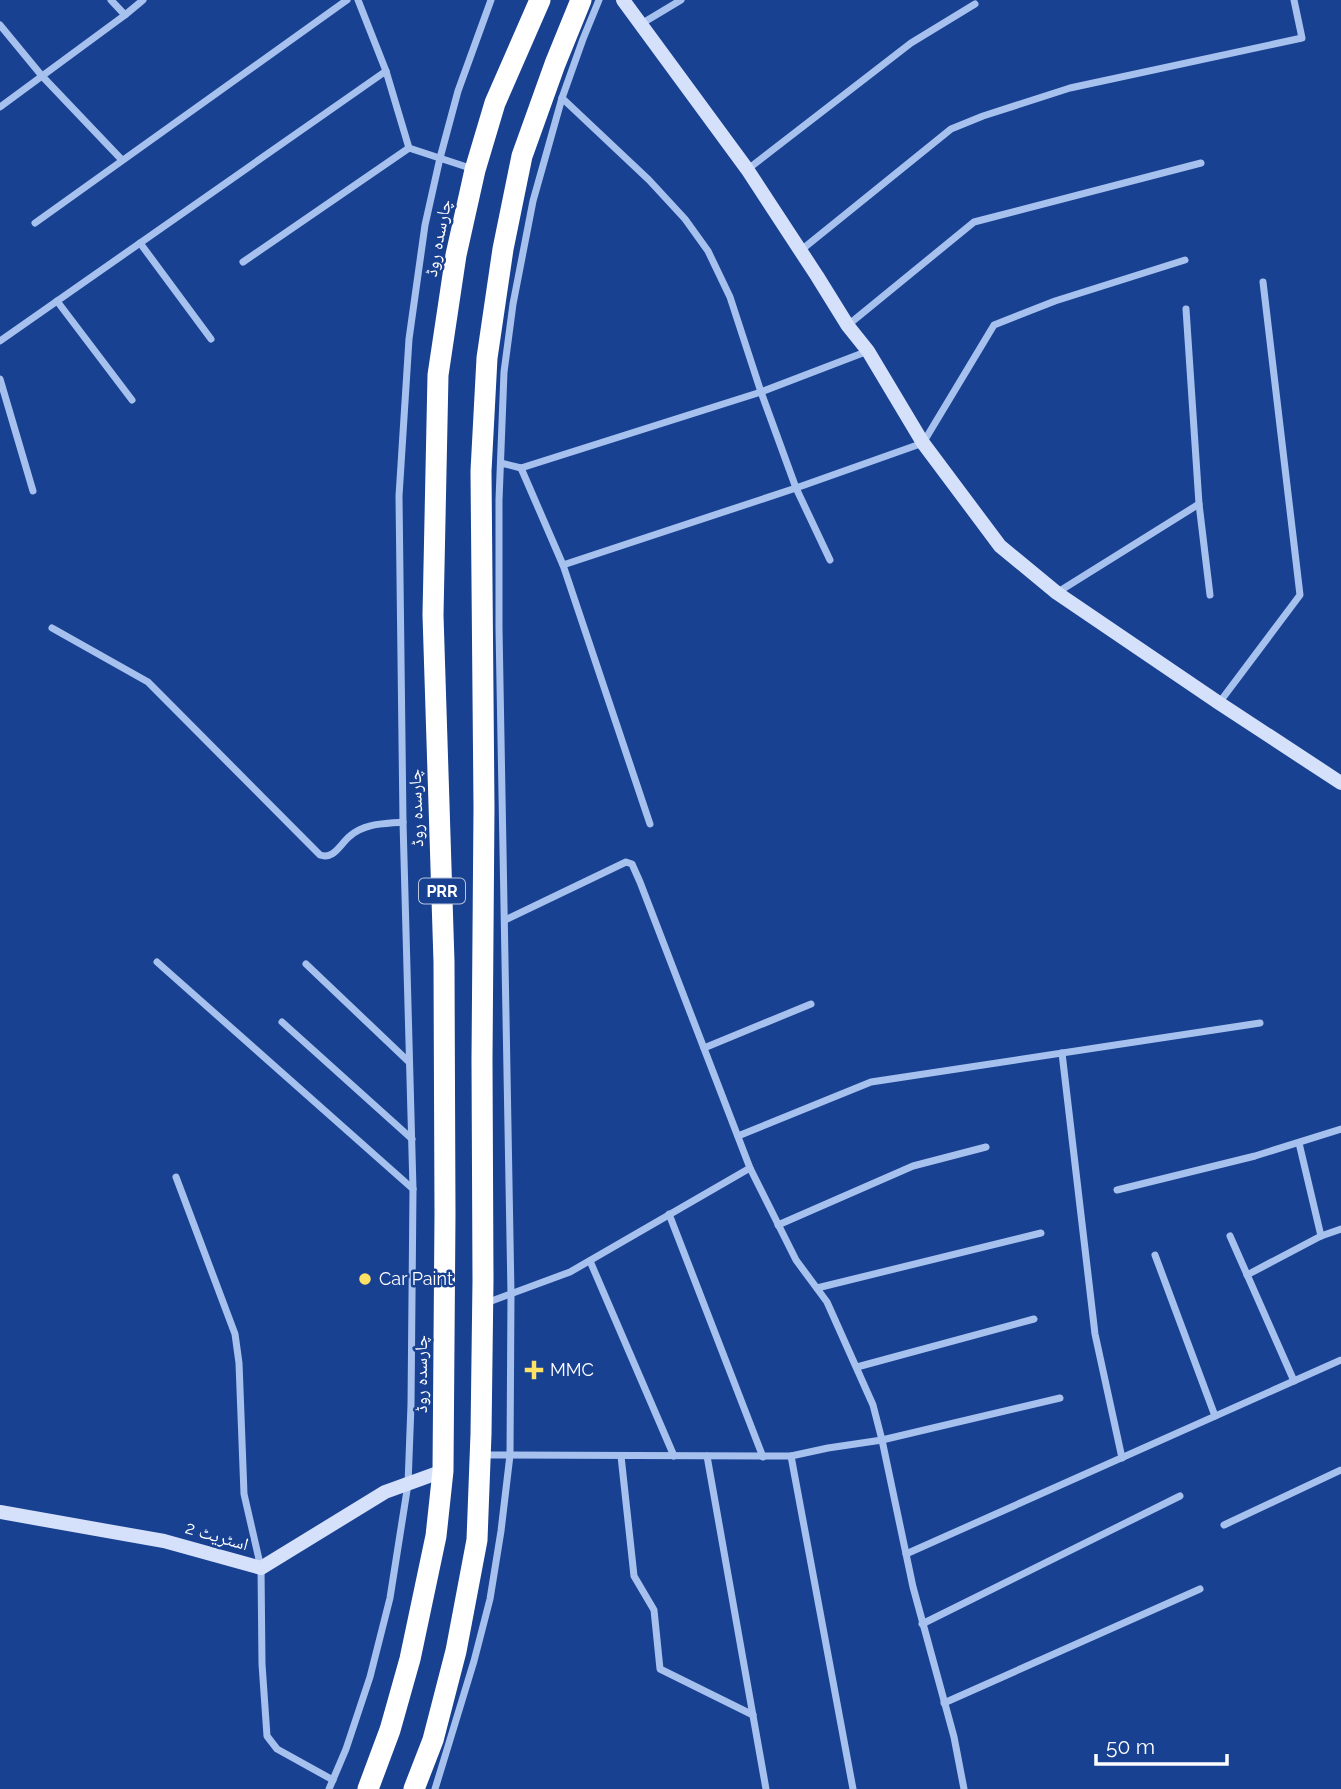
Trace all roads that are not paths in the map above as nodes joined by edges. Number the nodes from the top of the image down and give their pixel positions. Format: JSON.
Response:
{"nodes":[{"id":1,"x":111,"y":0,"type":"edge"},
{"id":2,"x":143,"y":0,"type":"edge"},
{"id":3,"x":347,"y":0,"type":"edge"},
{"id":4,"x":358,"y":0,"type":"edge"},
{"id":5,"x":491,"y":0,"type":"edge"},
{"id":6,"x":540,"y":0,"type":"edge"},
{"id":7,"x":580,"y":0,"type":"edge"},
{"id":8,"x":599,"y":0,"type":"edge"},
{"id":9,"x":623,"y":0,"type":"edge"},
{"id":10,"x":681,"y":0,"type":"edge"},
{"id":11,"x":1294,"y":0,"type":"edge"},
{"id":12,"x":975,"y":4,"type":"dead end"},
{"id":13,"x":125,"y":15,"type":"junction"},
{"id":14,"x":641,"y":24,"type":"junction"},
{"id":15,"x":0,"y":25,"type":"edge"},
{"id":16,"x":386,"y":71,"type":"junction"},
{"id":17,"x":42,"y":76,"type":"junction"},
{"id":18,"x":562,"y":98,"type":"junction"},
{"id":19,"x":0,"y":107,"type":"edge"},
{"id":20,"x":409,"y":148,"type":"junction"},
{"id":21,"x":440,"y":158,"type":"junction"},
{"id":22,"x":122,"y":160,"type":"junction"},
{"id":23,"x":1201,"y":163,"type":"dead end"},
{"id":24,"x":747,"y":169,"type":"junction"},
{"id":25,"x":475,"y":170,"type":"junction"},
{"id":26,"x":35,"y":223,"type":"dead end"},
{"id":27,"x":140,"y":243,"type":"junction"},
{"id":28,"x":800,"y":251,"type":"junction"},
{"id":29,"x":1185,"y":260,"type":"dead end"},
{"id":30,"x":243,"y":262,"type":"dead end"},
{"id":31,"x":1263,"y":282,"type":"dead end"},
{"id":32,"x":57,"y":301,"type":"junction"},
{"id":33,"x":1186,"y":309,"type":"dead end"},
{"id":34,"x":848,"y":326,"type":"junction"},
{"id":35,"x":211,"y":340,"type":"dead end"},
{"id":36,"x":0,"y":341,"type":"edge"},
{"id":37,"x":868,"y":351,"type":"junction"},
{"id":38,"x":0,"y":379,"type":"edge"},
{"id":39,"x":761,"y":392,"type":"junction"},
{"id":40,"x":132,"y":400,"type":"dead end"},
{"id":41,"x":923,"y":443,"type":"junction"},
{"id":42,"x":501,"y":463,"type":"junction"},
{"id":43,"x":521,"y":468,"type":"junction"},
{"id":44,"x":796,"y":488,"type":"junction"},
{"id":45,"x":33,"y":491,"type":"dead end"},
{"id":46,"x":1199,"y":504,"type":"junction"},
{"id":47,"x":830,"y":560,"type":"dead end"},
{"id":48,"x":563,"y":565,"type":"junction"},
{"id":49,"x":1057,"y":593,"type":"junction"},
{"id":50,"x":1210,"y":595,"type":"dead end"},
{"id":51,"x":52,"y":628,"type":"dead end"},
{"id":52,"x":1219,"y":703,"type":"junction"},
{"id":53,"x":1341,"y":783,"type":"edge"},
{"id":54,"x":403,"y":822,"type":"junction"},
{"id":55,"x":650,"y":824,"type":"dead end"},
{"id":56,"x":505,"y":920,"type":"junction"},
{"id":57,"x":157,"y":962,"type":"dead end"},
{"id":58,"x":306,"y":964,"type":"dead end"},
{"id":59,"x":811,"y":1004,"type":"dead end"},
{"id":60,"x":282,"y":1022,"type":"dead end"},
{"id":61,"x":1260,"y":1023,"type":"dead end"},
{"id":62,"x":444,"y":1026,"type":"junction"},
{"id":63,"x":482,"y":1026,"type":"junction"},
{"id":64,"x":704,"y":1048,"type":"junction"},
{"id":65,"x":1062,"y":1053,"type":"junction"},
{"id":66,"x":409,"y":1062,"type":"junction"},
{"id":67,"x":1341,"y":1129,"type":"edge"},
{"id":68,"x":738,"y":1136,"type":"junction"},
{"id":69,"x":412,"y":1139,"type":"junction"},
{"id":70,"x":1299,"y":1143,"type":"junction"},
{"id":71,"x":986,"y":1147,"type":"dead end"},
{"id":72,"x":750,"y":1168,"type":"junction"},
{"id":73,"x":176,"y":1177,"type":"dead end"},
{"id":74,"x":413,"y":1189,"type":"junction"},
{"id":75,"x":1117,"y":1190,"type":"dead end"},
{"id":76,"x":669,"y":1214,"type":"junction"},
{"id":77,"x":778,"y":1225,"type":"junction"},
{"id":78,"x":1341,"y":1229,"type":"edge"},
{"id":79,"x":1041,"y":1233,"type":"dead end"},
{"id":80,"x":1230,"y":1236,"type":"dead end"},
{"id":81,"x":1321,"y":1236,"type":"junction"},
{"id":82,"x":1155,"y":1255,"type":"dead end"},
{"id":83,"x":590,"y":1261,"type":"junction"},
{"id":84,"x":1247,"y":1275,"type":"junction"},
{"id":85,"x":817,"y":1288,"type":"junction"},
{"id":86,"x":511,"y":1294,"type":"junction"},
{"id":87,"x":482,"y":1304,"type":"junction"},
{"id":88,"x":1034,"y":1319,"type":"dead end"},
{"id":89,"x":1341,"y":1360,"type":"edge"},
{"id":90,"x":857,"y":1367,"type":"junction"},
{"id":91,"x":1294,"y":1381,"type":"junction"},
{"id":92,"x":1059,"y":1398,"type":"dead end"},
{"id":93,"x":1214,"y":1416,"type":"junction"},
{"id":94,"x":882,"y":1440,"type":"junction"},
{"id":95,"x":480,"y":1455,"type":"junction"},
{"id":96,"x":510,"y":1455,"type":"junction"},
{"id":97,"x":621,"y":1456,"type":"junction"},
{"id":98,"x":674,"y":1456,"type":"junction"},
{"id":99,"x":791,"y":1456,"type":"junction"},
{"id":100,"x":707,"y":1457,"type":"junction"},
{"id":101,"x":764,"y":1457,"type":"junction"},
{"id":102,"x":1122,"y":1458,"type":"junction"},
{"id":103,"x":1341,"y":1469,"type":"edge"},
{"id":104,"x":443,"y":1471,"type":"junction"},
{"id":105,"x":408,"y":1484,"type":"junction"},
{"id":106,"x":1180,"y":1496,"type":"dead end"},
{"id":107,"x":0,"y":1511,"type":"edge"},
{"id":108,"x":1224,"y":1525,"type":"dead end"},
{"id":109,"x":906,"y":1554,"type":"junction"},
{"id":110,"x":261,"y":1568,"type":"junction"},
{"id":111,"x":1200,"y":1588,"type":"dead end"},
{"id":112,"x":922,"y":1624,"type":"junction"},
{"id":113,"x":944,"y":1703,"type":"junction"},
{"id":114,"x":753,"y":1715,"type":"junction"},
{"id":115,"x":333,"y":1780,"type":"junction"},
{"id":116,"x":329,"y":1789,"type":"edge"},
{"id":117,"x":369,"y":1789,"type":"edge"},
{"id":118,"x":414,"y":1789,"type":"edge"},
{"id":119,"x":435,"y":1789,"type":"edge"},
{"id":120,"x":766,"y":1789,"type":"edge"},
{"id":121,"x":853,"y":1789,"type":"edge"},
{"id":122,"x":964,"y":1789,"type":"edge"}],
"edges":[{"from":1,"to":13,"type":"street"},
{"from":2,"to":13,"type":"street"},
{"from":3,"to":22,"type":"street"},
{"from":4,"to":16,"type":"street"},
{"from":5,"to":21,"type":"street"},
{"from":6,"to":25,"type":"highway","name":"چارسدہ روڈ","number":"PRR"},
{"from":7,"to":63,"type":"highway","number":"PRR"},
{"from":8,"to":18,"type":"street"},
{"from":9,"to":14,"type":"street"},
{"from":10,"to":14,"type":"street"},
{"from":11,"to":28,"type":"street"},
{"from":12,"to":24,"type":"street"},
{"from":13,"to":17,"type":"street"},
{"from":14,"to":24,"type":"street"},
{"from":15,"to":17,"type":"street"},
{"from":16,"to":20,"type":"street"},
{"from":16,"to":27,"type":"street"},
{"from":17,"to":19,"type":"street"},
{"from":17,"to":22,"type":"street"},
{"from":18,"to":39,"type":"street"},
{"from":18,"to":42,"type":"street"},
{"from":20,"to":21,"type":"street"},
{"from":20,"to":30,"type":"street"},
{"from":21,"to":25,"type":"street"},
{"from":21,"to":54,"type":"street"},
{"from":22,"to":26,"type":"street"},
{"from":23,"to":34,"type":"street"},
{"from":24,"to":28,"type":"street"},
{"from":25,"to":62,"type":"highway","name":"چارسدہ روڈ","number":"PRR"},
{"from":27,"to":32,"type":"street"},
{"from":27,"to":35,"type":"street"},
{"from":28,"to":34,"type":"street"},
{"from":29,"to":41,"type":"street"},
{"from":31,"to":52,"type":"street"},
{"from":32,"to":36,"type":"street"},
{"from":32,"to":40,"type":"street"},
{"from":33,"to":46,"type":"street"},
{"from":34,"to":37,"type":"street"},
{"from":37,"to":39,"type":"street"},
{"from":37,"to":41,"type":"street"},
{"from":38,"to":45,"type":"street"},
{"from":39,"to":43,"type":"street"},
{"from":39,"to":44,"type":"street"},
{"from":41,"to":44,"type":"street"},
{"from":41,"to":49,"type":"street"},
{"from":42,"to":43,"type":"street"},
{"from":42,"to":56,"type":"street"},
{"from":43,"to":48,"type":"street"},
{"from":44,"to":47,"type":"street"},
{"from":44,"to":48,"type":"street"},
{"from":46,"to":49,"type":"street"},
{"from":46,"to":50,"type":"street"},
{"from":48,"to":55,"type":"street"},
{"from":49,"to":52,"type":"street"},
{"from":51,"to":54,"type":"street"},
{"from":52,"to":53,"type":"street"},
{"from":54,"to":66,"type":"street"},
{"from":56,"to":64,"type":"street"},
{"from":56,"to":86,"type":"street"},
{"from":57,"to":74,"type":"street"},
{"from":58,"to":66,"type":"street"},
{"from":59,"to":64,"type":"street"},
{"from":60,"to":69,"type":"street"},
{"from":61,"to":65,"type":"street"},
{"from":62,"to":63,"type":"highway"},
{"from":62,"to":104,"type":"highway","name":"چارسدہ روڈ","number":"PRR"},
{"from":63,"to":87,"type":"highway","number":"PRR"},
{"from":64,"to":68,"type":"street"},
{"from":65,"to":68,"type":"street"},
{"from":65,"to":102,"type":"street"},
{"from":66,"to":69,"type":"street"},
{"from":67,"to":70,"type":"street"},
{"from":68,"to":72,"type":"street"},
{"from":69,"to":74,"type":"street"},
{"from":70,"to":75,"type":"street"},
{"from":70,"to":81,"type":"street"},
{"from":71,"to":77,"type":"street"},
{"from":72,"to":76,"type":"street"},
{"from":72,"to":77,"type":"street"},
{"from":73,"to":110,"type":"street"},
{"from":74,"to":105,"type":"street"},
{"from":76,"to":83,"type":"street"},
{"from":76,"to":101,"type":"street"},
{"from":77,"to":85,"type":"street"},
{"from":78,"to":81,"type":"street"},
{"from":79,"to":85,"type":"street"},
{"from":80,"to":84,"type":"street"},
{"from":81,"to":84,"type":"street"},
{"from":82,"to":93,"type":"street"},
{"from":83,"to":86,"type":"street"},
{"from":83,"to":98,"type":"street"},
{"from":84,"to":91,"type":"street"},
{"from":85,"to":90,"type":"street"},
{"from":86,"to":87,"type":"street"},
{"from":86,"to":96,"type":"street"},
{"from":87,"to":95,"type":"highway","number":"PRR"},
{"from":88,"to":90,"type":"street"},
{"from":89,"to":91,"type":"street"},
{"from":90,"to":94,"type":"street"},
{"from":91,"to":93,"type":"street"},
{"from":92,"to":94,"type":"street"},
{"from":93,"to":102,"type":"street"},
{"from":94,"to":99,"type":"street"},
{"from":94,"to":109,"type":"street"},
{"from":95,"to":96,"type":"street"},
{"from":95,"to":118,"type":"highway","number":"PRR"},
{"from":96,"to":97,"type":"street"},
{"from":96,"to":119,"type":"street"},
{"from":97,"to":98,"type":"street"},
{"from":97,"to":114,"type":"street"},
{"from":98,"to":100,"type":"street"},
{"from":99,"to":101,"type":"street"},
{"from":99,"to":121,"type":"street"},
{"from":100,"to":101,"type":"street"},
{"from":100,"to":114,"type":"street"},
{"from":102,"to":109,"type":"street"},
{"from":103,"to":108,"type":"street"},
{"from":104,"to":105,"type":"street","name":"اسٹریٹ 2"},
{"from":104,"to":117,"type":"highway","name":"چارسدہ روڈ","number":"PRR"},
{"from":105,"to":110,"type":"street","name":"اسٹریٹ 2"},
{"from":105,"to":115,"type":"street"},
{"from":106,"to":112,"type":"street"},
{"from":107,"to":110,"type":"street","name":"اسٹریٹ 2"},
{"from":109,"to":112,"type":"street"},
{"from":110,"to":115,"type":"street"},
{"from":111,"to":113,"type":"street"},
{"from":112,"to":113,"type":"street"},
{"from":113,"to":122,"type":"street"},
{"from":114,"to":120,"type":"street"},
{"from":115,"to":116,"type":"street"}]}
